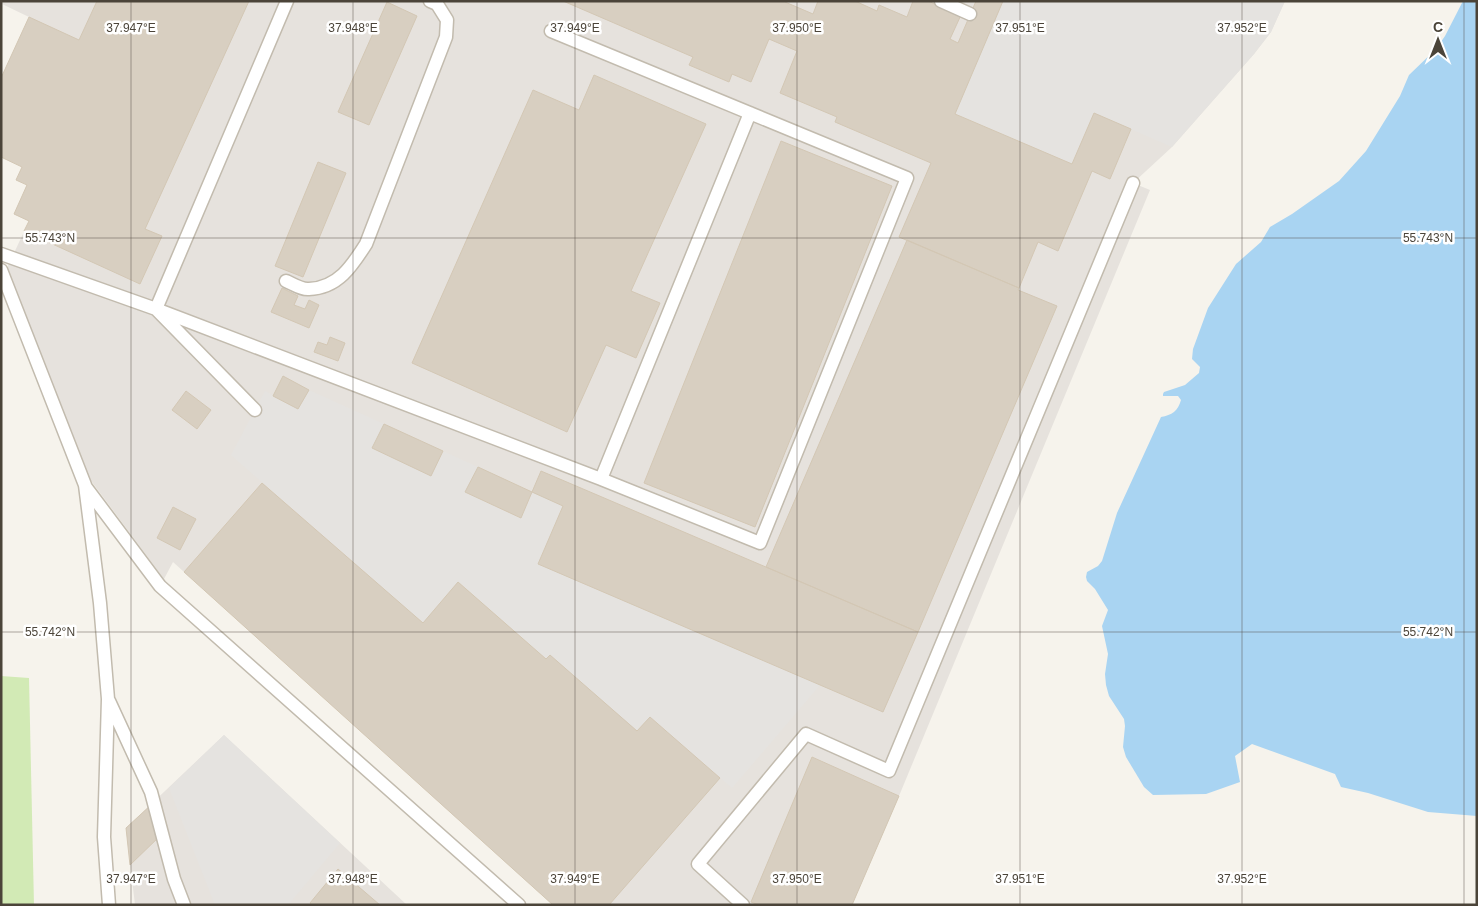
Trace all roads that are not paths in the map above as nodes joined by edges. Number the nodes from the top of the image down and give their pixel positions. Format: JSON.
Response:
{"nodes":[{"id":1,"x":287,"y":1,"type":"edge"},
{"id":2,"x":430,"y":1,"type":"edge"},
{"id":3,"x":941,"y":1,"type":"edge"},
{"id":4,"x":970,"y":14,"type":"dead end"},
{"id":5,"x":551,"y":31,"type":"dead end"},
{"id":6,"x":750,"y":113,"type":"junction"},
{"id":7,"x":1133,"y":183,"type":"dead end"},
{"id":8,"x":1,"y":254,"type":"edge"},
{"id":9,"x":1,"y":270,"type":"edge"},
{"id":10,"x":286,"y":281,"type":"dead end"},
{"id":11,"x":156,"y":309,"type":"junction"},
{"id":12,"x":255,"y":410,"type":"dead end"},
{"id":13,"x":601,"y":479,"type":"junction"},
{"id":14,"x":85,"y":485,"type":"junction"},
{"id":15,"x":108,"y":699,"type":"junction"},
{"id":16,"x":109,"y":905,"type":"edge"},
{"id":17,"x":184,"y":905,"type":"edge"},
{"id":18,"x":519,"y":905,"type":"edge"},
{"id":19,"x":743,"y":905,"type":"edge"}],
"edges":[{"from":1,"to":11,"type":"lane"},
{"from":2,"to":10,"type":"lane"},
{"from":3,"to":4,"type":"lane"},
{"from":5,"to":6,"type":"lane"},
{"from":6,"to":13,"type":"lane"},
{"from":6,"to":13,"type":"lane"},
{"from":7,"to":19,"type":"lane"},
{"from":8,"to":11,"type":"lane"},
{"from":9,"to":14,"type":"lane"},
{"from":11,"to":12,"type":"lane"},
{"from":11,"to":13,"type":"lane"},
{"from":14,"to":15,"type":"lane"},
{"from":14,"to":18,"type":"lane"},
{"from":15,"to":16,"type":"lane"},
{"from":15,"to":17,"type":"lane"}]}
